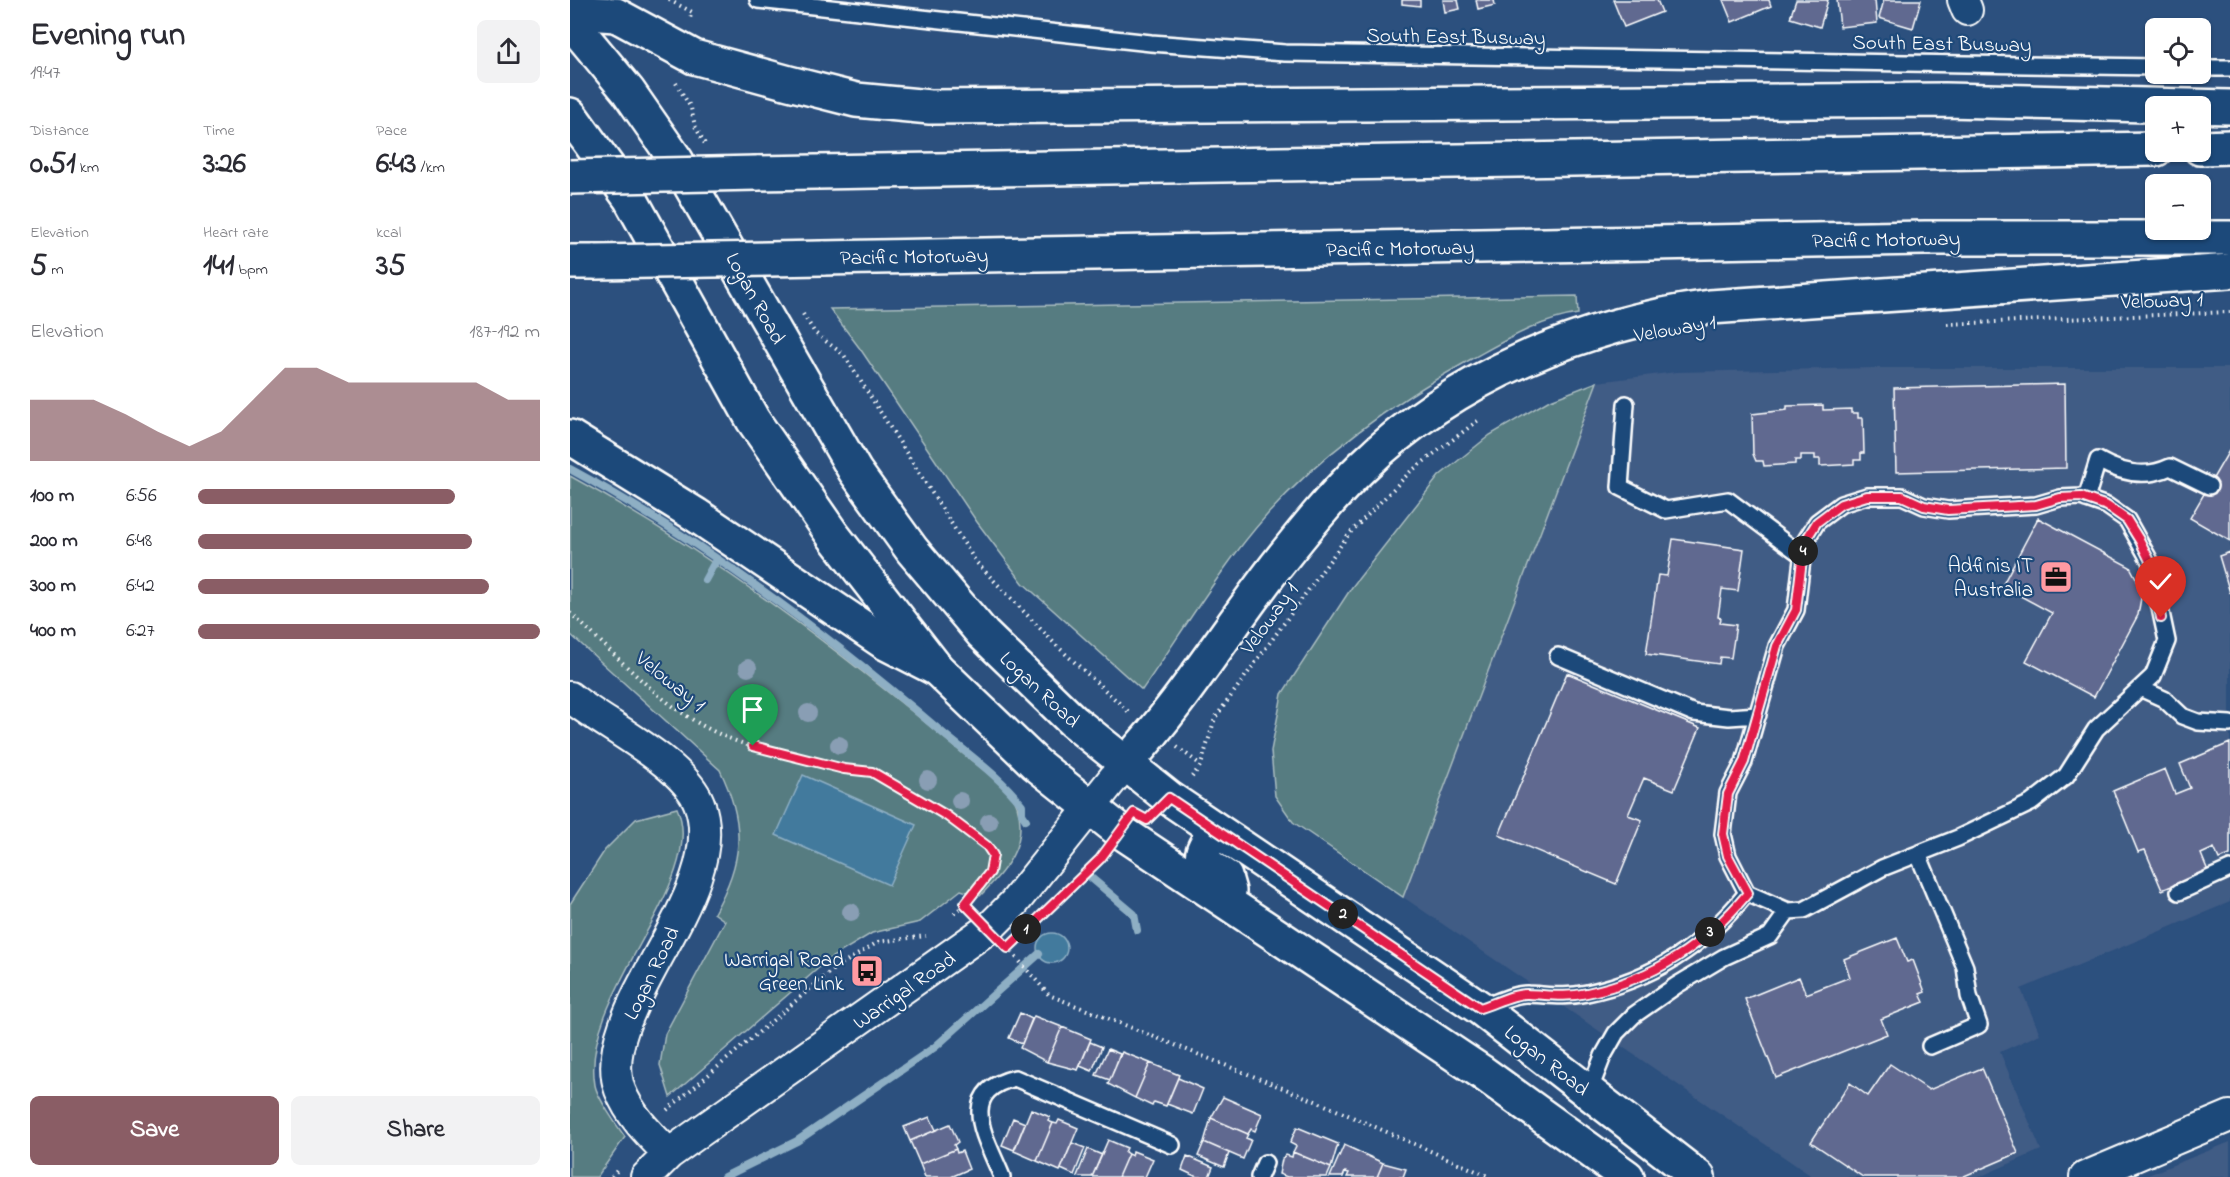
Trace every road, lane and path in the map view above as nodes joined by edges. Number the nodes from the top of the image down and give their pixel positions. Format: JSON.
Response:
{"nodes":[{"id":1,"x":669,"y":0,"type":"edge"},
{"id":2,"x":758,"y":0,"type":"edge"},
{"id":3,"x":570,"y":12,"type":"edge"},
{"id":4,"x":570,"y":21,"type":"edge"},
{"id":5,"x":677,"y":49,"type":"junction"},
{"id":6,"x":2145,"y":67,"type":"edge"},
{"id":7,"x":2211,"y":68,"type":"edge"},
{"id":8,"x":2230,"y":68,"type":"edge"},
{"id":9,"x":2230,"y":107,"type":"edge"},
{"id":10,"x":570,"y":115,"type":"edge"},
{"id":11,"x":706,"y":146,"type":"dead end"},
{"id":12,"x":2230,"y":147,"type":"edge"},
{"id":13,"x":2211,"y":148,"type":"edge"},
{"id":14,"x":2145,"y":149,"type":"edge"},
{"id":15,"x":570,"y":177,"type":"edge"},
{"id":16,"x":2230,"y":238,"type":"edge"},
{"id":17,"x":583,"y":262,"type":"edge"},
{"id":18,"x":2230,"y":272,"type":"edge"},
{"id":19,"x":797,"y":305,"type":"dead end"},
{"id":20,"x":2230,"y":312,"type":"edge"},
{"id":21,"x":1936,"y":324,"type":"dead end"},
{"id":22,"x":1626,"y":404,"type":"dead end"},
{"id":23,"x":1487,"y":415,"type":"dead end"},
{"id":24,"x":570,"y":436,"type":"edge"},
{"id":25,"x":2209,"y":486,"type":"dead end"},
{"id":26,"x":2086,"y":499,"type":"junction"},
{"id":27,"x":1803,"y":556,"type":"junction"},
{"id":28,"x":570,"y":613,"type":"edge"},
{"id":29,"x":1558,"y":656,"type":"dead end"},
{"id":30,"x":937,"y":669,"type":"junction"},
{"id":31,"x":2142,"y":689,"type":"junction"},
{"id":32,"x":570,"y":697,"type":"edge"},
{"id":33,"x":1758,"y":714,"type":"junction"},
{"id":34,"x":2230,"y":724,"type":"edge"},
{"id":35,"x":1155,"y":731,"type":"junction"},
{"id":36,"x":1125,"y":764,"type":"junction"},
{"id":37,"x":1201,"y":765,"type":"junction"},
{"id":38,"x":1169,"y":798,"type":"junction"},
{"id":39,"x":1088,"y":807,"type":"junction"},
{"id":40,"x":1120,"y":831,"type":"junction"},
{"id":41,"x":1215,"y":831,"type":"junction"},
{"id":42,"x":1918,"y":854,"type":"junction"},
{"id":43,"x":2230,"y":869,"type":"edge"},
{"id":44,"x":2179,"y":891,"type":"dead end"},
{"id":45,"x":1748,"y":893,"type":"junction"},
{"id":46,"x":1056,"y":899,"type":"dead end"},
{"id":47,"x":965,"y":904,"type":"junction"},
{"id":48,"x":1233,"y":907,"type":"junction"},
{"id":49,"x":1788,"y":911,"type":"junction"},
{"id":50,"x":950,"y":918,"type":"dead end"},
{"id":51,"x":934,"y":932,"type":"dead end"},
{"id":52,"x":998,"y":938,"type":"junction"},
{"id":53,"x":1016,"y":939,"type":"dead end"},
{"id":54,"x":1480,"y":1008,"type":"junction"},
{"id":55,"x":1930,"y":1046,"type":"dead end"},
{"id":56,"x":1589,"y":1092,"type":"junction"},
{"id":57,"x":2230,"y":1116,"type":"edge"},
{"id":58,"x":648,"y":1133,"type":"junction"},
{"id":59,"x":1172,"y":1144,"type":"dead end"},
{"id":60,"x":669,"y":1154,"type":"junction"},
{"id":61,"x":612,"y":1177,"type":"edge"},
{"id":62,"x":646,"y":1177,"type":"edge"},
{"id":63,"x":1002,"y":1177,"type":"edge"},
{"id":64,"x":1490,"y":1177,"type":"edge"},
{"id":65,"x":1627,"y":1177,"type":"edge"},
{"id":66,"x":1698,"y":1177,"type":"edge"},
{"id":67,"x":2085,"y":1177,"type":"edge"}],
"edges":[{"from":1,"to":5,"type":"path"},
{"from":2,"to":6,"type":"lane","name":"South East Busway"},
{"from":3,"to":5,"type":"main road"},
{"from":4,"to":36,"type":"main road","name":"Logan Road"},
{"from":5,"to":9,"type":"main road"},
{"from":5,"to":11,"type":"path"},
{"from":7,"to":8,"type":"lane"},
{"from":10,"to":30,"type":"main road"},
{"from":12,"to":13,"type":"main road"},
{"from":14,"to":15,"type":"main road","bridge":true},
{"from":16,"to":17,"type":"main road","name":"Pacific Motorway","bridge":true},
{"from":18,"to":35,"type":"main road"},
{"from":19,"to":35,"type":"path"},
{"from":20,"to":21,"type":"path","name":"Veloway 1"},
{"from":22,"to":27,"type":"lane"},
{"from":23,"to":37,"type":"path","name":"Veloway 1"},
{"from":24,"to":30,"type":"main road"},
{"from":25,"to":26,"type":"lane"},
{"from":26,"to":27,"type":"lane"},
{"from":26,"to":31,"type":"lane"},
{"from":27,"to":33,"type":"lane"},
{"from":28,"to":47,"type":"path","name":"Veloway 1"},
{"from":29,"to":33,"type":"lane"},
{"from":30,"to":39,"type":"main road"},
{"from":31,"to":34,"type":"lane"},
{"from":31,"to":42,"type":"lane"},
{"from":32,"to":58,"type":"street","name":"Logan Road"},
{"from":33,"to":45,"type":"lane"},
{"from":35,"to":36,"type":"main road"},
{"from":35,"to":37,"type":"path"},
{"from":36,"to":38,"type":"main road","name":"Logan Road"},
{"from":36,"to":39,"type":"street","name":"Warrigal Road"},
{"from":37,"to":38,"type":"path","name":"Veloway 1"},
{"from":38,"to":41,"type":"main road","name":"Logan Road"},
{"from":39,"to":40,"type":"main road"},
{"from":39,"to":52,"type":"street","name":"Warrigal Road"},
{"from":40,"to":46,"type":"path"},
{"from":40,"to":48,"type":"main road"},
{"from":41,"to":48,"type":"main road"},
{"from":41,"to":54,"type":"main road","name":"Logan Road"},
{"from":42,"to":49,"type":"lane"},
{"from":42,"to":55,"type":"lane"},
{"from":43,"to":44,"type":"lane"},
{"from":45,"to":49,"type":"lane"},
{"from":45,"to":54,"type":"lane"},
{"from":47,"to":50,"type":"path"},
{"from":47,"to":52,"type":"path"},
{"from":48,"to":65,"type":"main road"},
{"from":49,"to":56,"type":"lane"},
{"from":51,"to":58,"type":"path"},
{"from":52,"to":53,"type":"path"},
{"from":52,"to":60,"type":"street","name":"Warrigal Road"},
{"from":52,"to":64,"type":"path"},
{"from":54,"to":56,"type":"main road","name":"Logan Road"},
{"from":56,"to":66,"type":"main road","name":"Logan Road"},
{"from":57,"to":67,"type":"street"},
{"from":58,"to":60,"type":"street","name":"Logan Road"},
{"from":58,"to":61,"type":"path"},
{"from":59,"to":63,"type":"lane"},
{"from":60,"to":62,"type":"street","name":"Warrigal Road"}]}
